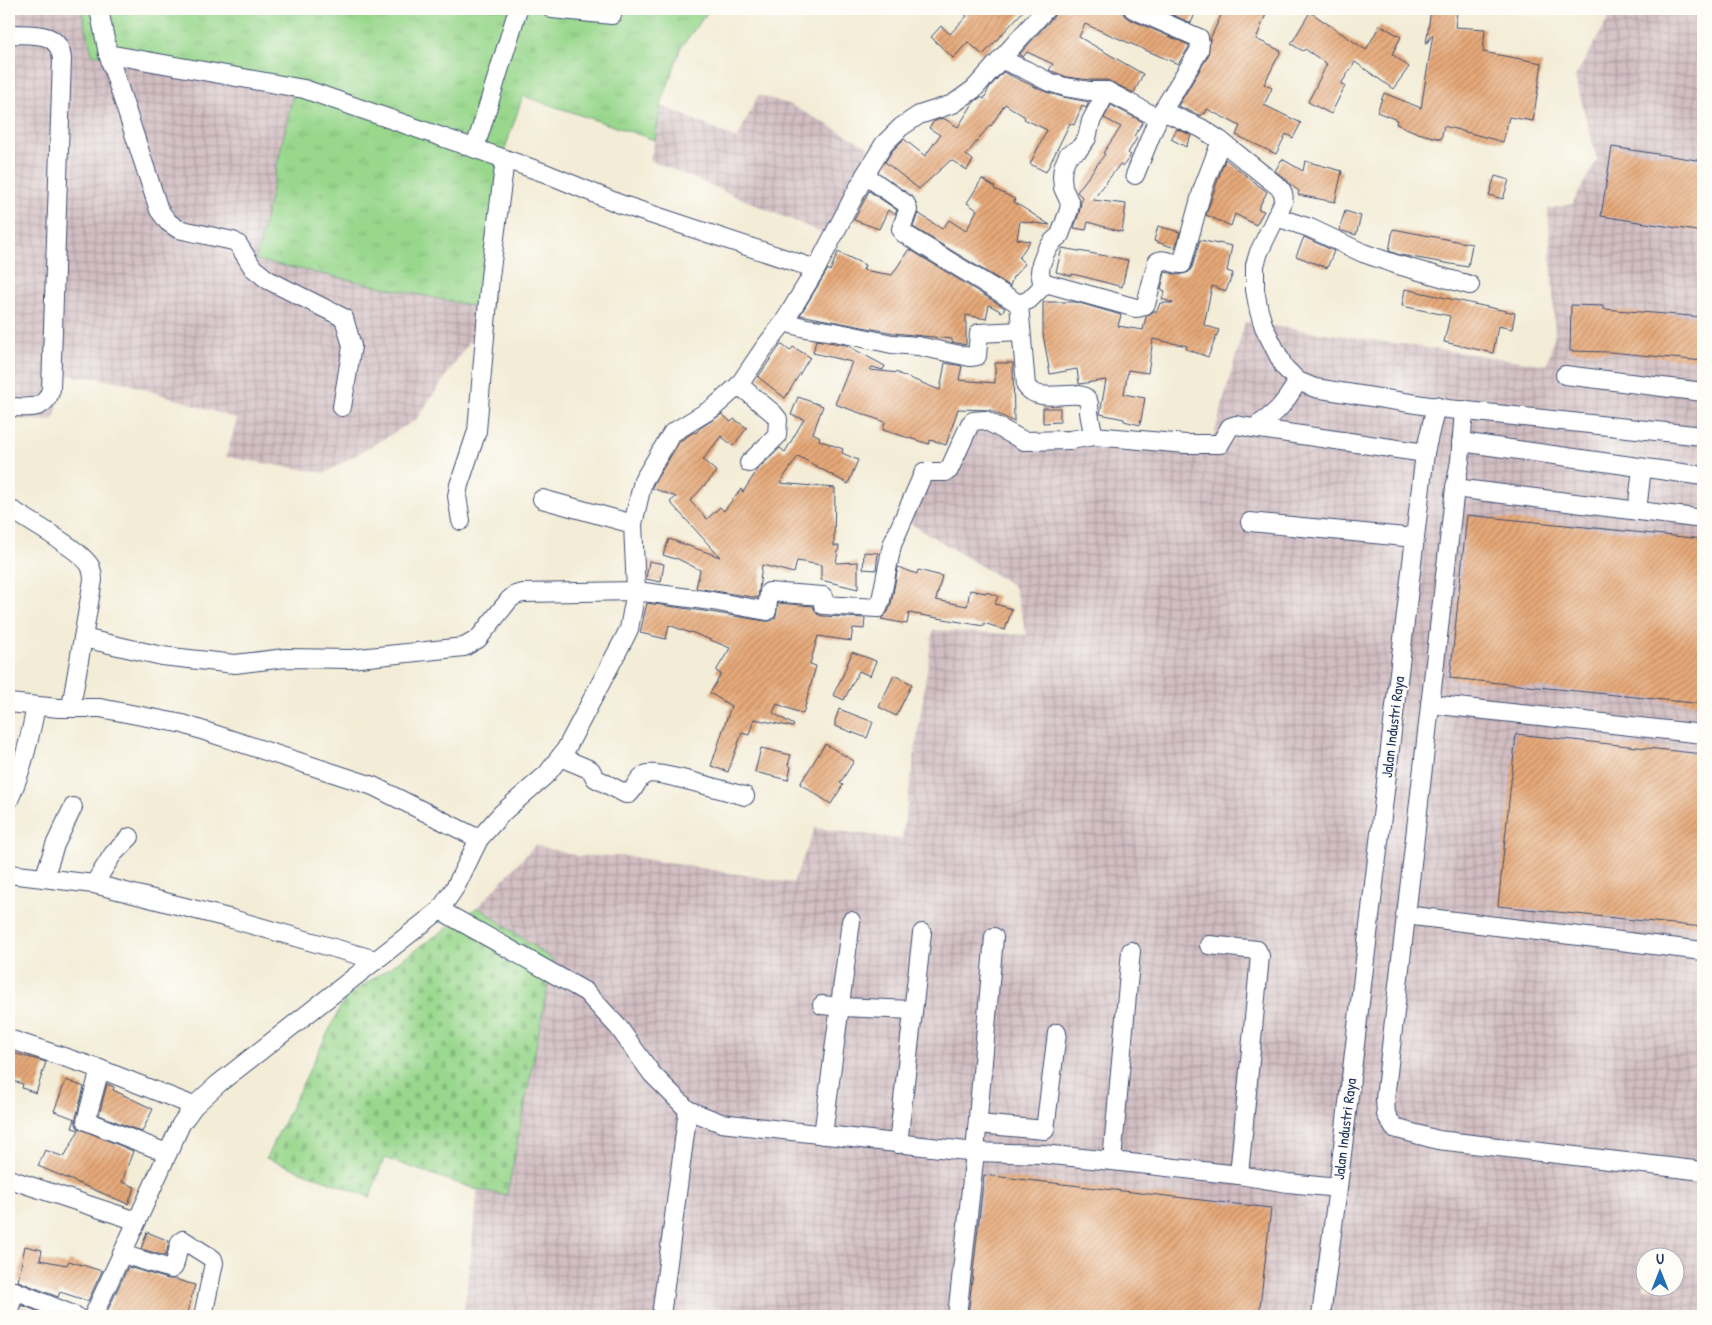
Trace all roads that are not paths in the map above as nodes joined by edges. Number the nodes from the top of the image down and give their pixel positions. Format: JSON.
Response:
{"nodes":[{"id":1,"x":99,"y":9,"type":"edge"},
{"id":2,"x":518,"y":9,"type":"edge"},
{"id":3,"x":552,"y":9,"type":"edge"},
{"id":4,"x":1046,"y":9,"type":"edge"},
{"id":5,"x":1133,"y":9,"type":"edge"},
{"id":6,"x":612,"y":16,"type":"dead end"},
{"id":7,"x":9,"y":34,"type":"edge"},
{"id":8,"x":108,"y":54,"type":"junction"},
{"id":9,"x":1002,"y":60,"type":"junction"},
{"id":10,"x":1107,"y":91,"type":"junction"},
{"id":11,"x":1160,"y":115,"type":"junction"},
{"id":12,"x":1222,"y":141,"type":"junction"},
{"id":13,"x":475,"y":148,"type":"junction"},
{"id":14,"x":505,"y":159,"type":"junction"},
{"id":15,"x":865,"y":175,"type":"junction"},
{"id":16,"x":1135,"y":175,"type":"dead end"},
{"id":17,"x":1276,"y":217,"type":"junction"},
{"id":18,"x":816,"y":270,"type":"junction"},
{"id":19,"x":1042,"y":282,"type":"junction"},
{"id":20,"x":1470,"y":285,"type":"dead end"},
{"id":21,"x":1019,"y":304,"type":"junction"},
{"id":22,"x":784,"y":322,"type":"junction"},
{"id":23,"x":1022,"y":331,"type":"junction"},
{"id":24,"x":1565,"y":375,"type":"dead end"},
{"id":25,"x":1298,"y":381,"type":"junction"},
{"id":26,"x":739,"y":385,"type":"junction"},
{"id":27,"x":1703,"y":392,"type":"edge"},
{"id":28,"x":1436,"y":406,"type":"junction"},
{"id":29,"x":9,"y":407,"type":"edge"},
{"id":30,"x":342,"y":407,"type":"dead end"},
{"id":31,"x":1464,"y":410,"type":"junction"},
{"id":32,"x":1253,"y":428,"type":"junction"},
{"id":33,"x":1094,"y":436,"type":"junction"},
{"id":34,"x":1703,"y":436,"type":"edge"},
{"id":35,"x":1461,"y":442,"type":"junction"},
{"id":36,"x":1425,"y":453,"type":"junction"},
{"id":37,"x":749,"y":463,"type":"dead end"},
{"id":38,"x":1642,"y":468,"type":"junction"},
{"id":39,"x":1703,"y":476,"type":"edge"},
{"id":40,"x":1455,"y":488,"type":"junction"},
{"id":41,"x":542,"y":499,"type":"dead end"},
{"id":42,"x":1637,"y":511,"type":"junction"},
{"id":43,"x":11,"y":515,"type":"edge"},
{"id":44,"x":1703,"y":519,"type":"edge"},
{"id":45,"x":461,"y":520,"type":"dead end"},
{"id":46,"x":1250,"y":522,"type":"dead end"},
{"id":47,"x":633,"y":524,"type":"junction"},
{"id":48,"x":1415,"y":538,"type":"junction"},
{"id":49,"x":636,"y":591,"type":"junction"},
{"id":50,"x":84,"y":638,"type":"junction"},
{"id":51,"x":9,"y":703,"type":"edge"},
{"id":52,"x":1430,"y":704,"type":"junction"},
{"id":53,"x":36,"y":706,"type":"junction"},
{"id":54,"x":71,"y":707,"type":"junction"},
{"id":55,"x":1703,"y":734,"type":"edge"},
{"id":56,"x":560,"y":757,"type":"junction"},
{"id":57,"x":745,"y":796,"type":"dead end"},
{"id":58,"x":9,"y":800,"type":"edge"},
{"id":59,"x":73,"y":807,"type":"dead end"},
{"id":60,"x":130,"y":838,"type":"dead end"},
{"id":61,"x":479,"y":839,"type":"junction"},
{"id":62,"x":9,"y":874,"type":"edge"},
{"id":63,"x":44,"y":878,"type":"junction"},
{"id":64,"x":94,"y":884,"type":"junction"},
{"id":65,"x":440,"y":910,"type":"junction"},
{"id":66,"x":1405,"y":915,"type":"junction"},
{"id":67,"x":851,"y":921,"type":"dead end"},
{"id":68,"x":922,"y":934,"type":"dead end"},
{"id":69,"x":994,"y":937,"type":"dead end"},
{"id":70,"x":1209,"y":946,"type":"dead end"},
{"id":71,"x":1131,"y":951,"type":"dead end"},
{"id":72,"x":1703,"y":951,"type":"edge"},
{"id":73,"x":376,"y":960,"type":"junction"},
{"id":74,"x":822,"y":1005,"type":"dead end"},
{"id":75,"x":841,"y":1007,"type":"junction"},
{"id":76,"x":913,"y":1010,"type":"junction"},
{"id":77,"x":1057,"y":1033,"type":"dead end"},
{"id":78,"x":9,"y":1039,"type":"edge"},
{"id":79,"x":100,"y":1070,"type":"junction"},
{"id":80,"x":194,"y":1106,"type":"junction"},
{"id":81,"x":688,"y":1110,"type":"junction"},
{"id":82,"x":978,"y":1124,"type":"junction"},
{"id":83,"x":1045,"y":1130,"type":"junction"},
{"id":84,"x":823,"y":1135,"type":"junction"},
{"id":85,"x":898,"y":1144,"type":"junction"},
{"id":86,"x":975,"y":1152,"type":"junction"},
{"id":87,"x":168,"y":1153,"type":"junction"},
{"id":88,"x":1042,"y":1154,"type":"junction"},
{"id":89,"x":1112,"y":1161,"type":"junction"},
{"id":90,"x":1703,"y":1171,"type":"edge"},
{"id":91,"x":1239,"y":1175,"type":"junction"},
{"id":92,"x":9,"y":1179,"type":"edge"},
{"id":93,"x":1338,"y":1188,"type":"junction"},
{"id":94,"x":137,"y":1221,"type":"junction"},
{"id":95,"x":122,"y":1254,"type":"junction"},
{"id":96,"x":12,"y":1291,"type":"edge"},
{"id":97,"x":9,"y":1310,"type":"edge"},
{"id":98,"x":76,"y":1316,"type":"edge"},
{"id":99,"x":93,"y":1316,"type":"edge"},
{"id":100,"x":203,"y":1316,"type":"edge"},
{"id":101,"x":661,"y":1316,"type":"edge"},
{"id":102,"x":957,"y":1316,"type":"edge"},
{"id":103,"x":1321,"y":1316,"type":"edge"}],
"edges":[{"from":1,"to":8,"type":"street"},
{"from":2,"to":13,"type":"street"},
{"from":3,"to":6,"type":"street"},
{"from":4,"to":9,"type":"street"},
{"from":5,"to":11,"type":"street"},
{"from":7,"to":29,"type":"street"},
{"from":8,"to":13,"type":"street"},
{"from":8,"to":30,"type":"street"},
{"from":9,"to":10,"type":"street"},
{"from":9,"to":15,"type":"street"},
{"from":10,"to":11,"type":"street"},
{"from":10,"to":19,"type":"street"},
{"from":11,"to":12,"type":"street"},
{"from":11,"to":16,"type":"street"},
{"from":12,"to":17,"type":"street"},
{"from":12,"to":19,"type":"street"},
{"from":13,"to":14,"type":"street"},
{"from":14,"to":18,"type":"street"},
{"from":14,"to":45,"type":"street"},
{"from":15,"to":18,"type":"street"},
{"from":15,"to":21,"type":"street"},
{"from":17,"to":20,"type":"street"},
{"from":17,"to":25,"type":"street"},
{"from":18,"to":22,"type":"street"},
{"from":19,"to":21,"type":"street"},
{"from":21,"to":23,"type":"street"},
{"from":22,"to":23,"type":"street"},
{"from":22,"to":26,"type":"street"},
{"from":23,"to":33,"type":"street"},
{"from":24,"to":27,"type":"street"},
{"from":25,"to":28,"type":"street"},
{"from":25,"to":32,"type":"street"},
{"from":26,"to":37,"type":"street"},
{"from":26,"to":47,"type":"street"},
{"from":28,"to":31,"type":"street"},
{"from":28,"to":36,"type":"street","name":"Jalan Industri Raya"},
{"from":31,"to":34,"type":"street"},
{"from":31,"to":35,"type":"street"},
{"from":32,"to":33,"type":"street"},
{"from":32,"to":36,"type":"street"},
{"from":33,"to":49,"type":"street"},
{"from":35,"to":38,"type":"street"},
{"from":35,"to":40,"type":"street"},
{"from":36,"to":48,"type":"street","name":"Jalan Industri Raya"},
{"from":38,"to":39,"type":"street"},
{"from":38,"to":42,"type":"street"},
{"from":40,"to":42,"type":"street"},
{"from":40,"to":52,"type":"street"},
{"from":41,"to":47,"type":"street"},
{"from":42,"to":44,"type":"street"},
{"from":43,"to":50,"type":"street"},
{"from":46,"to":48,"type":"street"},
{"from":47,"to":49,"type":"street"},
{"from":48,"to":93,"type":"street","name":"Jalan Industri Raya"},
{"from":49,"to":50,"type":"street"},
{"from":49,"to":56,"type":"street"},
{"from":50,"to":54,"type":"street"},
{"from":51,"to":53,"type":"street"},
{"from":52,"to":55,"type":"street"},
{"from":52,"to":66,"type":"street"},
{"from":53,"to":54,"type":"street"},
{"from":53,"to":58,"type":"street"},
{"from":54,"to":61,"type":"street"},
{"from":56,"to":57,"type":"street"},
{"from":56,"to":61,"type":"street"},
{"from":59,"to":63,"type":"street"},
{"from":60,"to":64,"type":"street"},
{"from":61,"to":65,"type":"street"},
{"from":62,"to":63,"type":"street"},
{"from":63,"to":64,"type":"street"},
{"from":64,"to":73,"type":"street"},
{"from":65,"to":73,"type":"street"},
{"from":65,"to":81,"type":"street"},
{"from":66,"to":72,"type":"street"},
{"from":66,"to":90,"type":"street"},
{"from":67,"to":75,"type":"street"},
{"from":68,"to":76,"type":"street"},
{"from":69,"to":82,"type":"street"},
{"from":70,"to":91,"type":"street"},
{"from":71,"to":89,"type":"street"},
{"from":73,"to":80,"type":"street"},
{"from":74,"to":75,"type":"street"},
{"from":75,"to":76,"type":"street"},
{"from":75,"to":84,"type":"street"},
{"from":76,"to":85,"type":"street"},
{"from":77,"to":83,"type":"street"},
{"from":78,"to":79,"type":"street"},
{"from":79,"to":80,"type":"street"},
{"from":79,"to":87,"type":"street"},
{"from":80,"to":87,"type":"street"},
{"from":81,"to":84,"type":"street"},
{"from":81,"to":101,"type":"street"},
{"from":82,"to":83,"type":"street"},
{"from":82,"to":86,"type":"street"},
{"from":83,"to":88,"type":"street"},
{"from":84,"to":85,"type":"street"},
{"from":85,"to":86,"type":"street"},
{"from":86,"to":88,"type":"street"},
{"from":86,"to":102,"type":"street"},
{"from":87,"to":94,"type":"street"},
{"from":88,"to":89,"type":"street"},
{"from":89,"to":91,"type":"street"},
{"from":91,"to":93,"type":"street"},
{"from":92,"to":94,"type":"street"},
{"from":93,"to":103,"type":"street","name":"Jalan Industri Raya"},
{"from":94,"to":95,"type":"street"},
{"from":95,"to":99,"type":"street"},
{"from":95,"to":100,"type":"street"},
{"from":96,"to":97,"type":"street"},
{"from":96,"to":98,"type":"street"}]}
